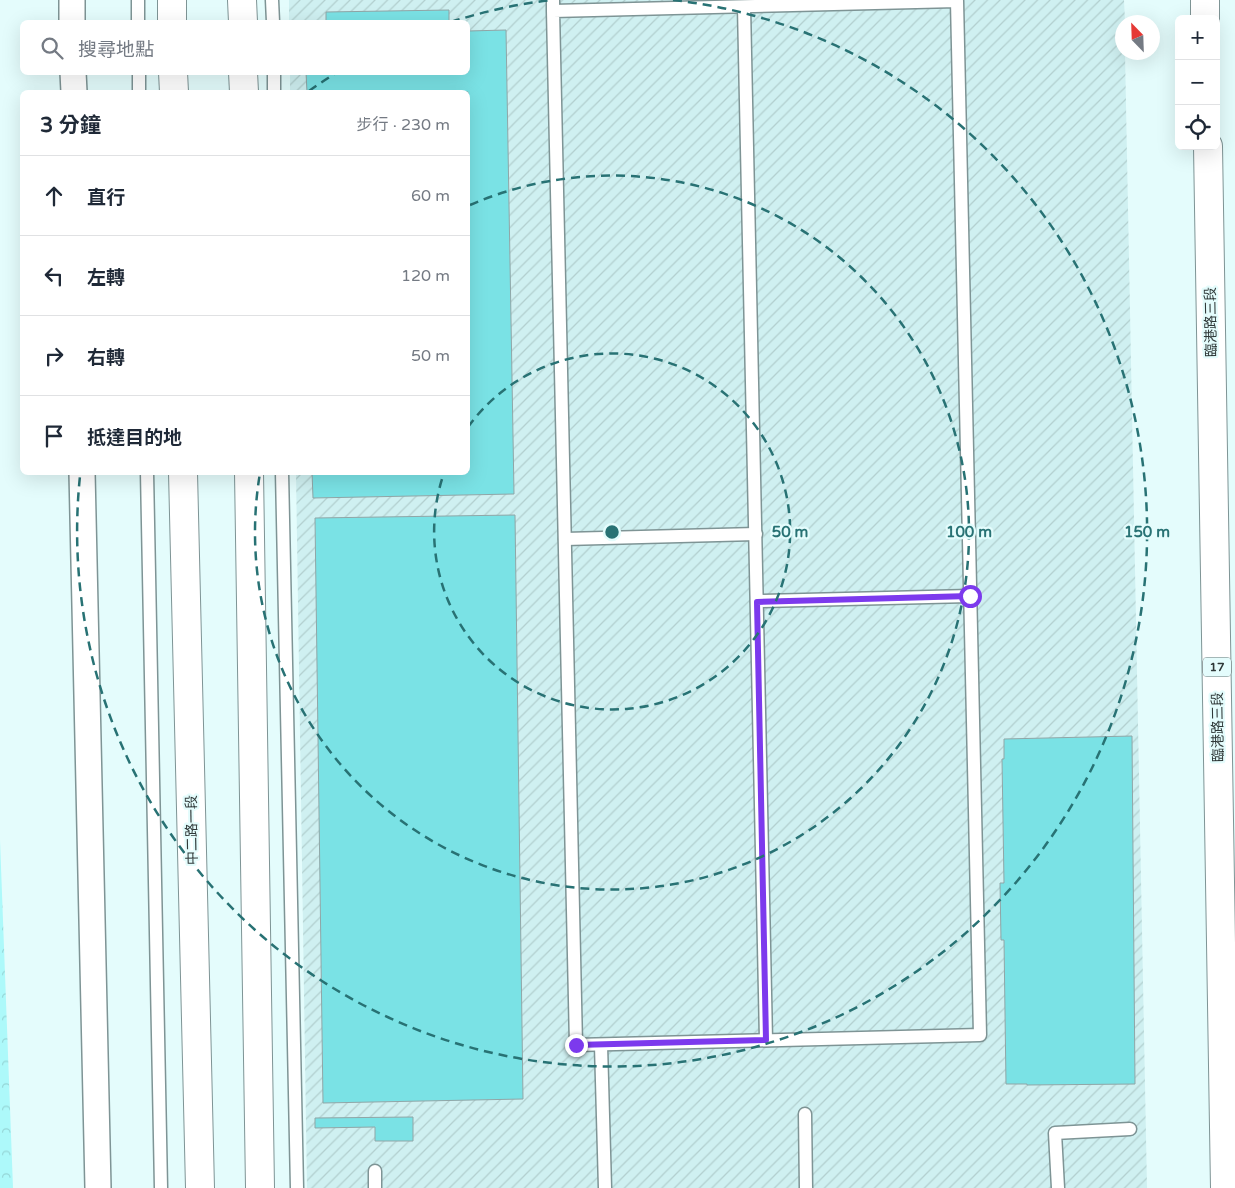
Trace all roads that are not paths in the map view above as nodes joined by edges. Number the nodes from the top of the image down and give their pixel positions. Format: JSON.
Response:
{"nodes":[{"id":1,"x":72,"y":0,"type":"edge"},
{"id":2,"x":138,"y":0,"type":"edge"},
{"id":3,"x":172,"y":0,"type":"edge"},
{"id":4,"x":242,"y":0,"type":"edge"},
{"id":5,"x":272,"y":0,"type":"edge"},
{"id":6,"x":958,"y":0,"type":"edge"},
{"id":7,"x":1205,"y":0,"type":"edge"},
{"id":8,"x":553,"y":6,"type":"edge"},
{"id":9,"x":744,"y":6,"type":"junction"},
{"id":10,"x":1205,"y":15,"type":"edge"},
{"id":11,"x":72,"y":20,"type":"edge"},
{"id":12,"x":138,"y":20,"type":"edge"},
{"id":13,"x":172,"y":20,"type":"edge"},
{"id":14,"x":242,"y":20,"type":"edge"},
{"id":15,"x":273,"y":20,"type":"edge"},
{"id":16,"x":73,"y":75,"type":"edge"},
{"id":17,"x":139,"y":75,"type":"edge"},
{"id":18,"x":173,"y":75,"type":"edge"},
{"id":19,"x":243,"y":75,"type":"edge"},
{"id":20,"x":274,"y":75,"type":"edge"},
{"id":21,"x":74,"y":90,"type":"edge"},
{"id":22,"x":140,"y":90,"type":"edge"},
{"id":23,"x":174,"y":90,"type":"edge"},
{"id":24,"x":244,"y":90,"type":"edge"},
{"id":25,"x":274,"y":90,"type":"edge"},
{"id":26,"x":1208,"y":150,"type":"edge"},
{"id":27,"x":82,"y":475,"type":"edge"},
{"id":28,"x":147,"y":475,"type":"edge"},
{"id":29,"x":183,"y":475,"type":"edge"},
{"id":30,"x":249,"y":475,"type":"edge"},
{"id":31,"x":282,"y":475,"type":"edge"},
{"id":32,"x":756,"y":534,"type":"junction"},
{"id":33,"x":565,"y":539,"type":"junction"},
{"id":34,"x":970,"y":596,"type":"junction"},
{"id":35,"x":757,"y":602,"type":"junction"},
{"id":36,"x":766,"y":1040,"type":"junction"},
{"id":37,"x":601,"y":1045,"type":"junction"},
{"id":38,"x":805,"y":1114,"type":"dead end"},
{"id":39,"x":1130,"y":1129,"type":"dead end"},
{"id":40,"x":375,"y":1171,"type":"dead end"},
{"id":41,"x":98,"y":1188,"type":"edge"},
{"id":42,"x":161,"y":1188,"type":"edge"},
{"id":43,"x":200,"y":1188,"type":"edge"},
{"id":44,"x":260,"y":1188,"type":"edge"},
{"id":45,"x":297,"y":1188,"type":"edge"},
{"id":46,"x":375,"y":1188,"type":"edge"},
{"id":47,"x":605,"y":1188,"type":"edge"},
{"id":48,"x":806,"y":1188,"type":"edge"},
{"id":49,"x":1058,"y":1188,"type":"edge"},
{"id":50,"x":1226,"y":1188,"type":"edge"}],
"edges":[{"from":1,"to":11,"type":"street"},
{"from":2,"to":12,"type":"lane"},
{"from":3,"to":13,"type":"street"},
{"from":4,"to":14,"type":"street"},
{"from":5,"to":15,"type":"lane"},
{"from":6,"to":9,"type":"lane"},
{"from":6,"to":34,"type":"lane"},
{"from":7,"to":10,"type":"street"},
{"from":8,"to":9,"type":"lane"},
{"from":8,"to":33,"type":"lane"},
{"from":9,"to":32,"type":"lane"},
{"from":16,"to":21,"type":"street"},
{"from":17,"to":22,"type":"lane"},
{"from":18,"to":23,"type":"street"},
{"from":19,"to":24,"type":"street"},
{"from":20,"to":25,"type":"lane"},
{"from":26,"to":50,"type":"street","name":"臨港路三段","number":"17"},
{"from":27,"to":41,"type":"street"},
{"from":28,"to":42,"type":"lane"},
{"from":29,"to":43,"type":"street","name":"中二路一段"},
{"from":30,"to":44,"type":"street"},
{"from":31,"to":45,"type":"lane"},
{"from":32,"to":33,"type":"lane"},
{"from":32,"to":35,"type":"lane"},
{"from":33,"to":37,"type":"lane"},
{"from":34,"to":35,"type":"lane"},
{"from":34,"to":36,"type":"lane"},
{"from":35,"to":36,"type":"lane"},
{"from":36,"to":37,"type":"lane"},
{"from":37,"to":47,"type":"lane"},
{"from":38,"to":48,"type":"lane"},
{"from":39,"to":49,"type":"lane"},
{"from":40,"to":46,"type":"lane"}]}
